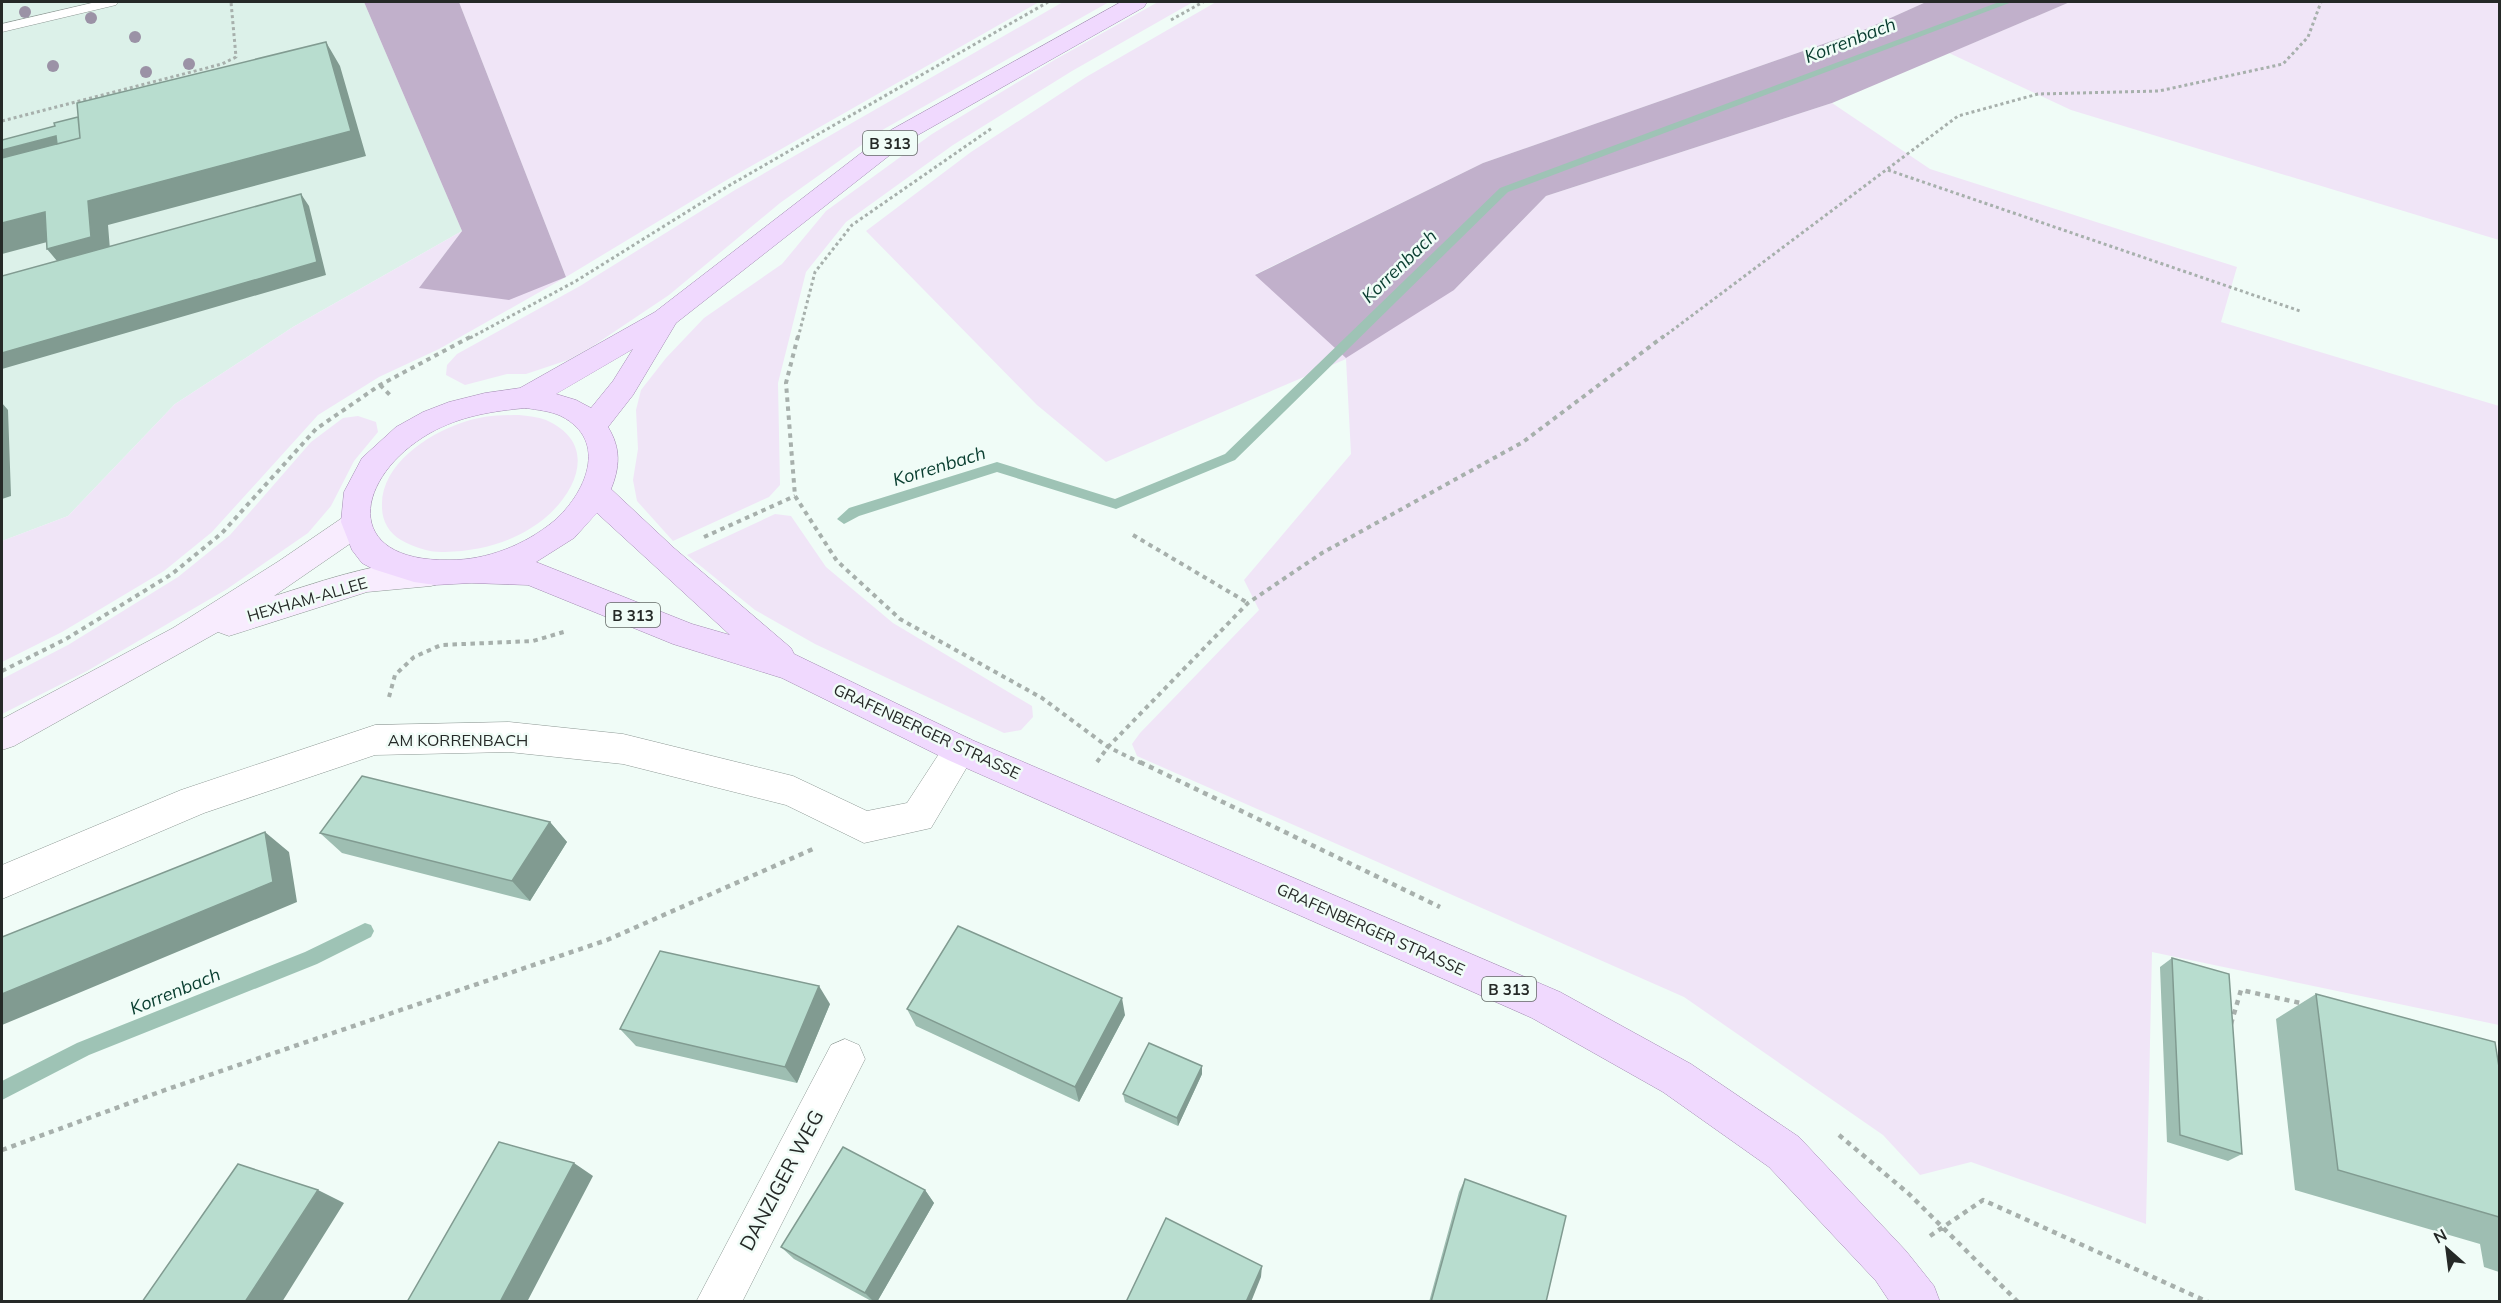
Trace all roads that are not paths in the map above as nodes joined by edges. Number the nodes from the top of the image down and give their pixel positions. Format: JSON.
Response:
{"nodes":[{"id":1,"x":111,"y":2,"type":"edge"},
{"id":2,"x":1136,"y":2,"type":"edge"},
{"id":3,"x":2,"y":27,"type":"edge"},
{"id":4,"x":665,"y":318,"type":"junction"},
{"id":5,"x":526,"y":398,"type":"junction"},
{"id":6,"x":593,"y":426,"type":"junction"},
{"id":7,"x":596,"y":492,"type":"junction"},
{"id":8,"x":356,"y":524,"type":"junction"},
{"id":9,"x":473,"y":571,"type":"junction"},
{"id":10,"x":431,"y":574,"type":"junction"},
{"id":11,"x":185,"y":637,"type":"junction"},
{"id":12,"x":792,"y":667,"type":"junction"},
{"id":13,"x":2,"y":736,"type":"edge"},
{"id":14,"x":960,"y":750,"type":"junction"},
{"id":15,"x":2,"y":882,"type":"edge"},
{"id":16,"x":845,"y":1059,"type":"dead end"},
{"id":17,"x":718,"y":1302,"type":"edge"},
{"id":18,"x":1918,"y":1302,"type":"edge"}],
"edges":[{"from":1,"to":3,"type":"lane"},
{"from":2,"to":4,"type":"main road","number":"B 313"},
{"from":4,"to":5,"type":"main road","number":"B 313"},
{"from":4,"to":6,"type":"main road","number":"B 313"},
{"from":5,"to":6,"type":"main road"},
{"from":5,"to":8,"type":"main road"},
{"from":6,"to":7,"type":"main road"},
{"from":7,"to":9,"type":"main road"},
{"from":7,"to":12,"type":"main road","name":"GRAFENBERGER STRASSE","number":"B 313"},
{"from":8,"to":10,"type":"main road"},
{"from":8,"to":11,"type":"main road","name":"HEXHAM-ALLEE"},
{"from":9,"to":10,"type":"main road"},
{"from":9,"to":12,"type":"main road","name":"GRAFENBERGER STRASSE","number":"B 313"},
{"from":10,"to":11,"type":"main road","name":"HEXHAM-ALLEE"},
{"from":11,"to":13,"type":"main road","name":"HEXHAM-ALLEE"},
{"from":12,"to":14,"type":"main road","name":"GRAFENBERGER STRASSE","number":"B 313"},
{"from":14,"to":15,"type":"street","name":"AM KORRENBACH"},
{"from":14,"to":18,"type":"main road","name":"GRAFENBERGER STRASSE","number":"B 313"},
{"from":16,"to":17,"type":"street","name":"DANZIGER WEG"}]}
